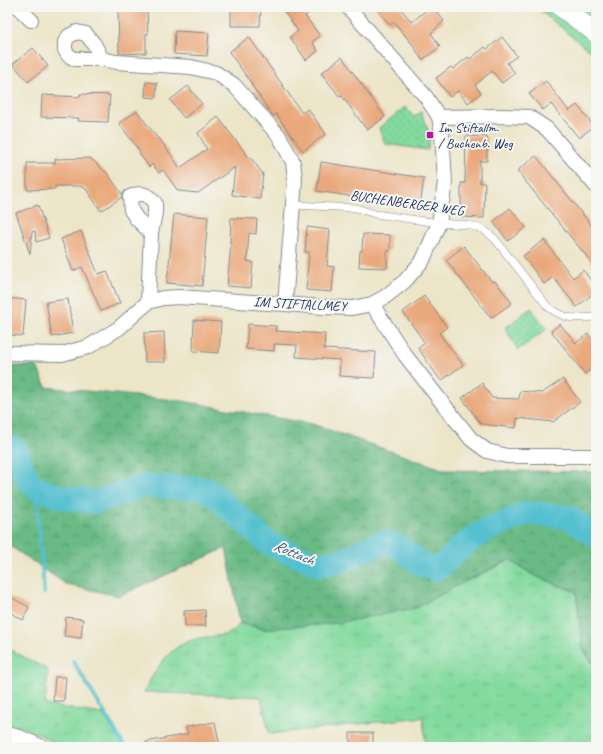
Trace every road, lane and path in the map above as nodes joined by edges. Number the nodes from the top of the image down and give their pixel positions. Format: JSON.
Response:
{"nodes":[{"id":1,"x":18,"y":7,"type":"edge"},
{"id":2,"x":348,"y":7,"type":"edge"},
{"id":3,"x":561,"y":7,"type":"edge"},
{"id":4,"x":31,"y":20,"type":"dead end"},
{"id":5,"x":596,"y":33,"type":"edge"},
{"id":6,"x":102,"y":59,"type":"dead end"},
{"id":7,"x":439,"y":117,"type":"junction"},
{"id":8,"x":596,"y":186,"type":"edge"},
{"id":9,"x":293,"y":205,"type":"junction"},
{"id":10,"x":439,"y":223,"type":"junction"},
{"id":11,"x":152,"y":233,"type":"dead end"},
{"id":12,"x":148,"y":302,"type":"junction"},
{"id":13,"x":285,"y":304,"type":"junction"},
{"id":14,"x":372,"y":304,"type":"junction"},
{"id":15,"x":596,"y":318,"type":"edge"},
{"id":16,"x":7,"y":353,"type":"edge"},
{"id":17,"x":596,"y":456,"type":"edge"},
{"id":18,"x":7,"y":734,"type":"edge"},
{"id":19,"x":42,"y":747,"type":"edge"}],
"edges":[{"from":1,"to":4,"type":"street"},
{"from":2,"to":7,"type":"street","name":"IM STIFTALLMEY"},
{"from":3,"to":5,"type":"main road"},
{"from":6,"to":9,"type":"street"},
{"from":7,"to":8,"type":"street"},
{"from":7,"to":10,"type":"street","name":"IM STIFTALLMEY"},
{"from":9,"to":10,"type":"lane","name":"BUCHENBERGER WEG"},
{"from":9,"to":13,"type":"street"},
{"from":10,"to":14,"type":"street","name":"IM STIFTALLMEY"},
{"from":10,"to":15,"type":"lane","name":"BUCHENBERGER WEG"},
{"from":11,"to":12,"type":"street"},
{"from":12,"to":13,"type":"street","name":"IM STIFTALLMEY"},
{"from":12,"to":16,"type":"street","name":"IM STIFTALLMEY"},
{"from":13,"to":14,"type":"street","name":"IM STIFTALLMEY"},
{"from":14,"to":17,"type":"street"},
{"from":18,"to":19,"type":"street"}]}
